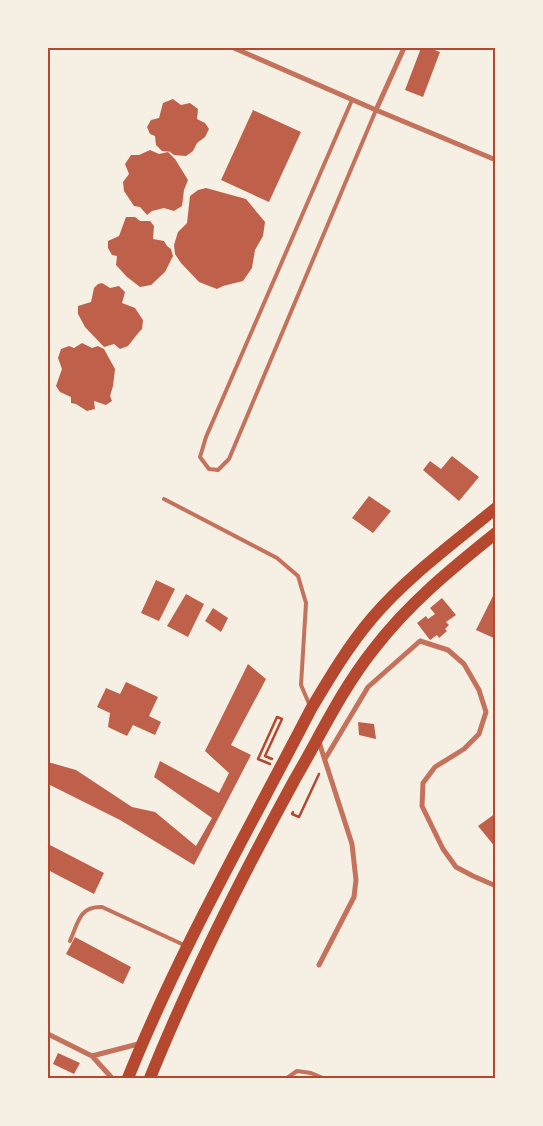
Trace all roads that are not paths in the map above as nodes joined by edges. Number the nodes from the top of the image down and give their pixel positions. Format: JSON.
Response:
{"nodes":[{"id":1,"x":234,"y":48,"type":"edge"},
{"id":2,"x":404,"y":48,"type":"edge"},
{"id":3,"x":352,"y":100,"type":"junction"},
{"id":4,"x":376,"y":110,"type":"junction"},
{"id":5,"x":496,"y":160,"type":"edge"},
{"id":6,"x":164,"y":500,"type":"dead end"},
{"id":7,"x":496,"y":508,"type":"edge"},
{"id":8,"x":496,"y":533,"type":"edge"},
{"id":9,"x":311,"y":708,"type":"junction"},
{"id":10,"x":318,"y":739,"type":"junction"},
{"id":11,"x":326,"y":759,"type":"junction"},
{"id":12,"x":496,"y":886,"type":"edge"},
{"id":13,"x":70,"y":941,"type":"dead end"},
{"id":14,"x":188,"y":947,"type":"junction"},
{"id":15,"x":319,"y":965,"type":"dead end"},
{"id":16,"x":48,"y":1034,"type":"edge"},
{"id":17,"x":142,"y":1043,"type":"junction"},
{"id":18,"x":92,"y":1056,"type":"junction"},
{"id":19,"x":112,"y":1078,"type":"edge"},
{"id":20,"x":128,"y":1078,"type":"edge"},
{"id":21,"x":150,"y":1078,"type":"edge"},
{"id":22,"x":287,"y":1078,"type":"edge"},
{"id":23,"x":323,"y":1078,"type":"edge"}],
"edges":[{"from":1,"to":3,"type":"street"},
{"from":2,"to":4,"type":"street"},
{"from":3,"to":4,"type":"street"},
{"from":3,"to":4,"type":"lane"},
{"from":4,"to":5,"type":"street"},
{"from":6,"to":9,"type":"lane"},
{"from":7,"to":9,"type":"main road"},
{"from":8,"to":10,"type":"main road"},
{"from":9,"to":14,"type":"main road"},
{"from":10,"to":11,"type":"street"},
{"from":10,"to":21,"type":"main road"},
{"from":11,"to":12,"type":"street"},
{"from":11,"to":15,"type":"street"},
{"from":13,"to":14,"type":"lane"},
{"from":14,"to":17,"type":"main road"},
{"from":16,"to":18,"type":"street"},
{"from":17,"to":18,"type":"street"},
{"from":17,"to":20,"type":"main road"},
{"from":18,"to":19,"type":"street"},
{"from":22,"to":23,"type":"lane"}]}
